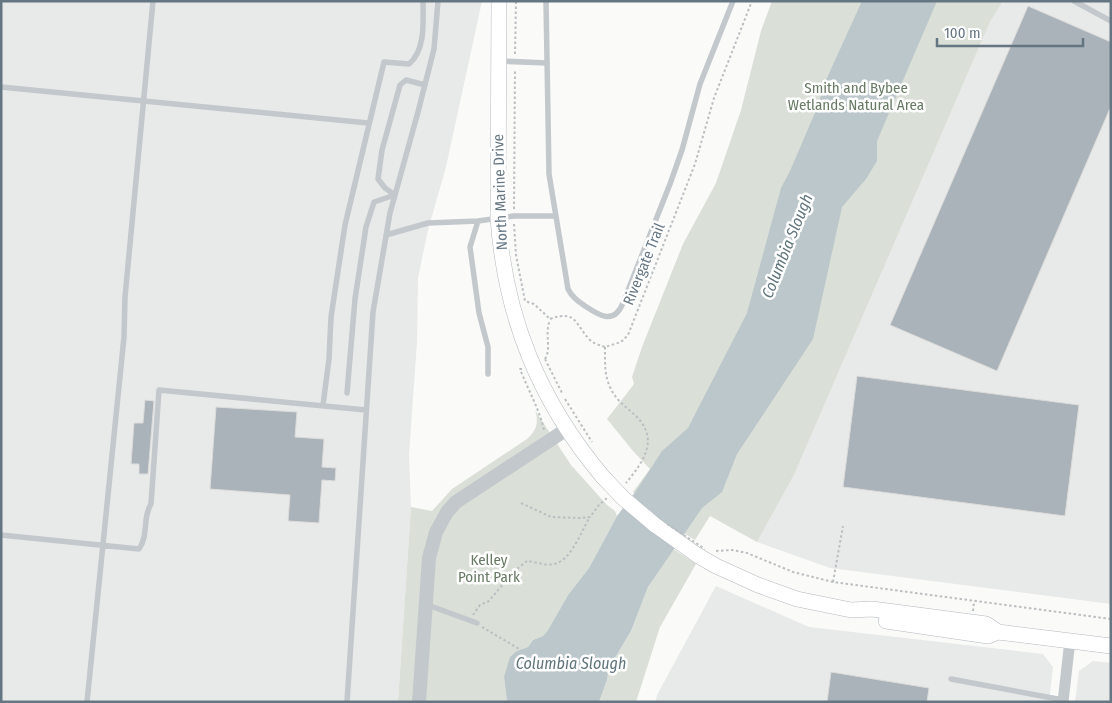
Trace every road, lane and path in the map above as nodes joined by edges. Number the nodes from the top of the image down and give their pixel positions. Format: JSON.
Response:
{"nodes":[{"id":1,"x":153,"y":1,"type":"edge"},
{"id":2,"x":423,"y":1,"type":"edge"},
{"id":3,"x":438,"y":1,"type":"edge"},
{"id":4,"x":499,"y":1,"type":"edge"},
{"id":5,"x":516,"y":1,"type":"edge"},
{"id":6,"x":546,"y":1,"type":"edge"},
{"id":7,"x":733,"y":1,"type":"edge"},
{"id":8,"x":752,"y":1,"type":"edge"},
{"id":9,"x":1074,"y":1,"type":"edge"},
{"id":10,"x":1111,"y":21,"type":"edge"},
{"id":11,"x":499,"y":62,"type":"junction"},
{"id":12,"x":515,"y":62,"type":"junction"},
{"id":13,"x":547,"y":63,"type":"junction"},
{"id":14,"x":425,"y":85,"type":"junction"},
{"id":15,"x":1,"y":87,"type":"edge"},
{"id":16,"x":144,"y":101,"type":"junction"},
{"id":17,"x":368,"y":123,"type":"junction"},
{"id":18,"x":395,"y":195,"type":"junction"},
{"id":19,"x":514,"y":216,"type":"junction"},
{"id":20,"x":556,"y":216,"type":"junction"},
{"id":21,"x":498,"y":218,"type":"junction"},
{"id":22,"x":478,"y":221,"type":"junction"},
{"id":23,"x":386,"y":236,"type":"junction"},
{"id":24,"x":550,"y":320,"type":"junction"},
{"id":25,"x":605,"y":347,"type":"junction"},
{"id":26,"x":488,"y":374,"type":"dead end"},
{"id":27,"x":347,"y":393,"type":"dead end"},
{"id":28,"x":323,"y":405,"type":"junction"},
{"id":29,"x":366,"y":410,"type":"junction"},
{"id":30,"x":566,"y":429,"type":"junction"},
{"id":31,"x":594,"y":446,"type":"dead end"},
{"id":32,"x":625,"y":484,"type":"dead end"},
{"id":33,"x":609,"y":497,"type":"dead end"},
{"id":34,"x":521,"y":503,"type":"dead end"},
{"id":35,"x":590,"y":517,"type":"junction"},
{"id":36,"x":843,"y":526,"type":"dead end"},
{"id":37,"x":1,"y":535,"type":"edge"},
{"id":38,"x":103,"y":545,"type":"junction"},
{"id":39,"x":714,"y":551,"type":"dead end"},
{"id":40,"x":833,"y":582,"type":"junction"},
{"id":41,"x":425,"y":604,"type":"junction"},
{"id":42,"x":1111,"y":619,"type":"edge"},
{"id":43,"x":469,"y":620,"type":"junction"},
{"id":44,"x":477,"y":624,"type":"joint"},
{"id":45,"x":1070,"y":640,"type":"junction"},
{"id":46,"x":1111,"y":646,"type":"edge"},
{"id":47,"x":521,"y":650,"type":"dead end"},
{"id":48,"x":951,"y":679,"type":"dead end"},
{"id":49,"x":1063,"y":701,"type":"edge"},
{"id":50,"x":87,"y":702,"type":"edge"},
{"id":51,"x":347,"y":702,"type":"edge"},
{"id":52,"x":419,"y":702,"type":"edge"}],
"edges":[{"from":1,"to":16,"type":"lane"},
{"from":2,"to":17,"type":"lane"},
{"from":3,"to":14,"type":"lane"},
{"from":4,"to":11,"type":"main road","name":"North Marine Drive"},
{"from":5,"to":12,"type":"path"},
{"from":6,"to":13,"type":"lane"},
{"from":7,"to":20,"type":"lane"},
{"from":8,"to":25,"type":"path","name":"Rivergate Trail"},
{"from":9,"to":10,"type":"lane"},
{"from":11,"to":12,"type":"lane"},
{"from":11,"to":21,"type":"main road","name":"North Marine Drive"},
{"from":12,"to":13,"type":"lane"},
{"from":12,"to":19,"type":"path"},
{"from":13,"to":20,"type":"lane"},
{"from":14,"to":18,"type":"lane"},
{"from":14,"to":18,"type":"lane"},
{"from":15,"to":16,"type":"lane"},
{"from":16,"to":17,"type":"lane"},
{"from":16,"to":38,"type":"lane"},
{"from":17,"to":28,"type":"lane"},
{"from":18,"to":23,"type":"lane"},
{"from":18,"to":27,"type":"lane"},
{"from":19,"to":20,"type":"lane"},
{"from":19,"to":21,"type":"lane"},
{"from":19,"to":24,"type":"path"},
{"from":21,"to":22,"type":"lane"},
{"from":21,"to":30,"type":"main road","name":"North Marine Drive"},
{"from":22,"to":23,"type":"lane"},
{"from":22,"to":26,"type":"lane"},
{"from":23,"to":29,"type":"lane"},
{"from":24,"to":25,"type":"path"},
{"from":24,"to":31,"type":"path"},
{"from":25,"to":32,"type":"path"},
{"from":28,"to":29,"type":"lane"},
{"from":28,"to":38,"type":"lane"},
{"from":29,"to":51,"type":"lane"},
{"from":30,"to":41,"type":"street"},
{"from":30,"to":45,"type":"main road","name":"North Marine Drive","bridge":true},
{"from":33,"to":35,"type":"path"},
{"from":34,"to":35,"type":"path"},
{"from":35,"to":43,"type":"path"},
{"from":36,"to":40,"type":"path"},
{"from":37,"to":38,"type":"lane"},
{"from":38,"to":50,"type":"lane"},
{"from":39,"to":40,"type":"path"},
{"from":40,"to":42,"type":"path"},
{"from":41,"to":43,"type":"lane"},
{"from":41,"to":52,"type":"street"},
{"from":43,"to":44,"type":"lane"},
{"from":44,"to":47,"type":"path"},
{"from":45,"to":46,"type":"main road","name":"North Marine Drive"},
{"from":45,"to":49,"type":"street"},
{"from":48,"to":49,"type":"lane"}]}
